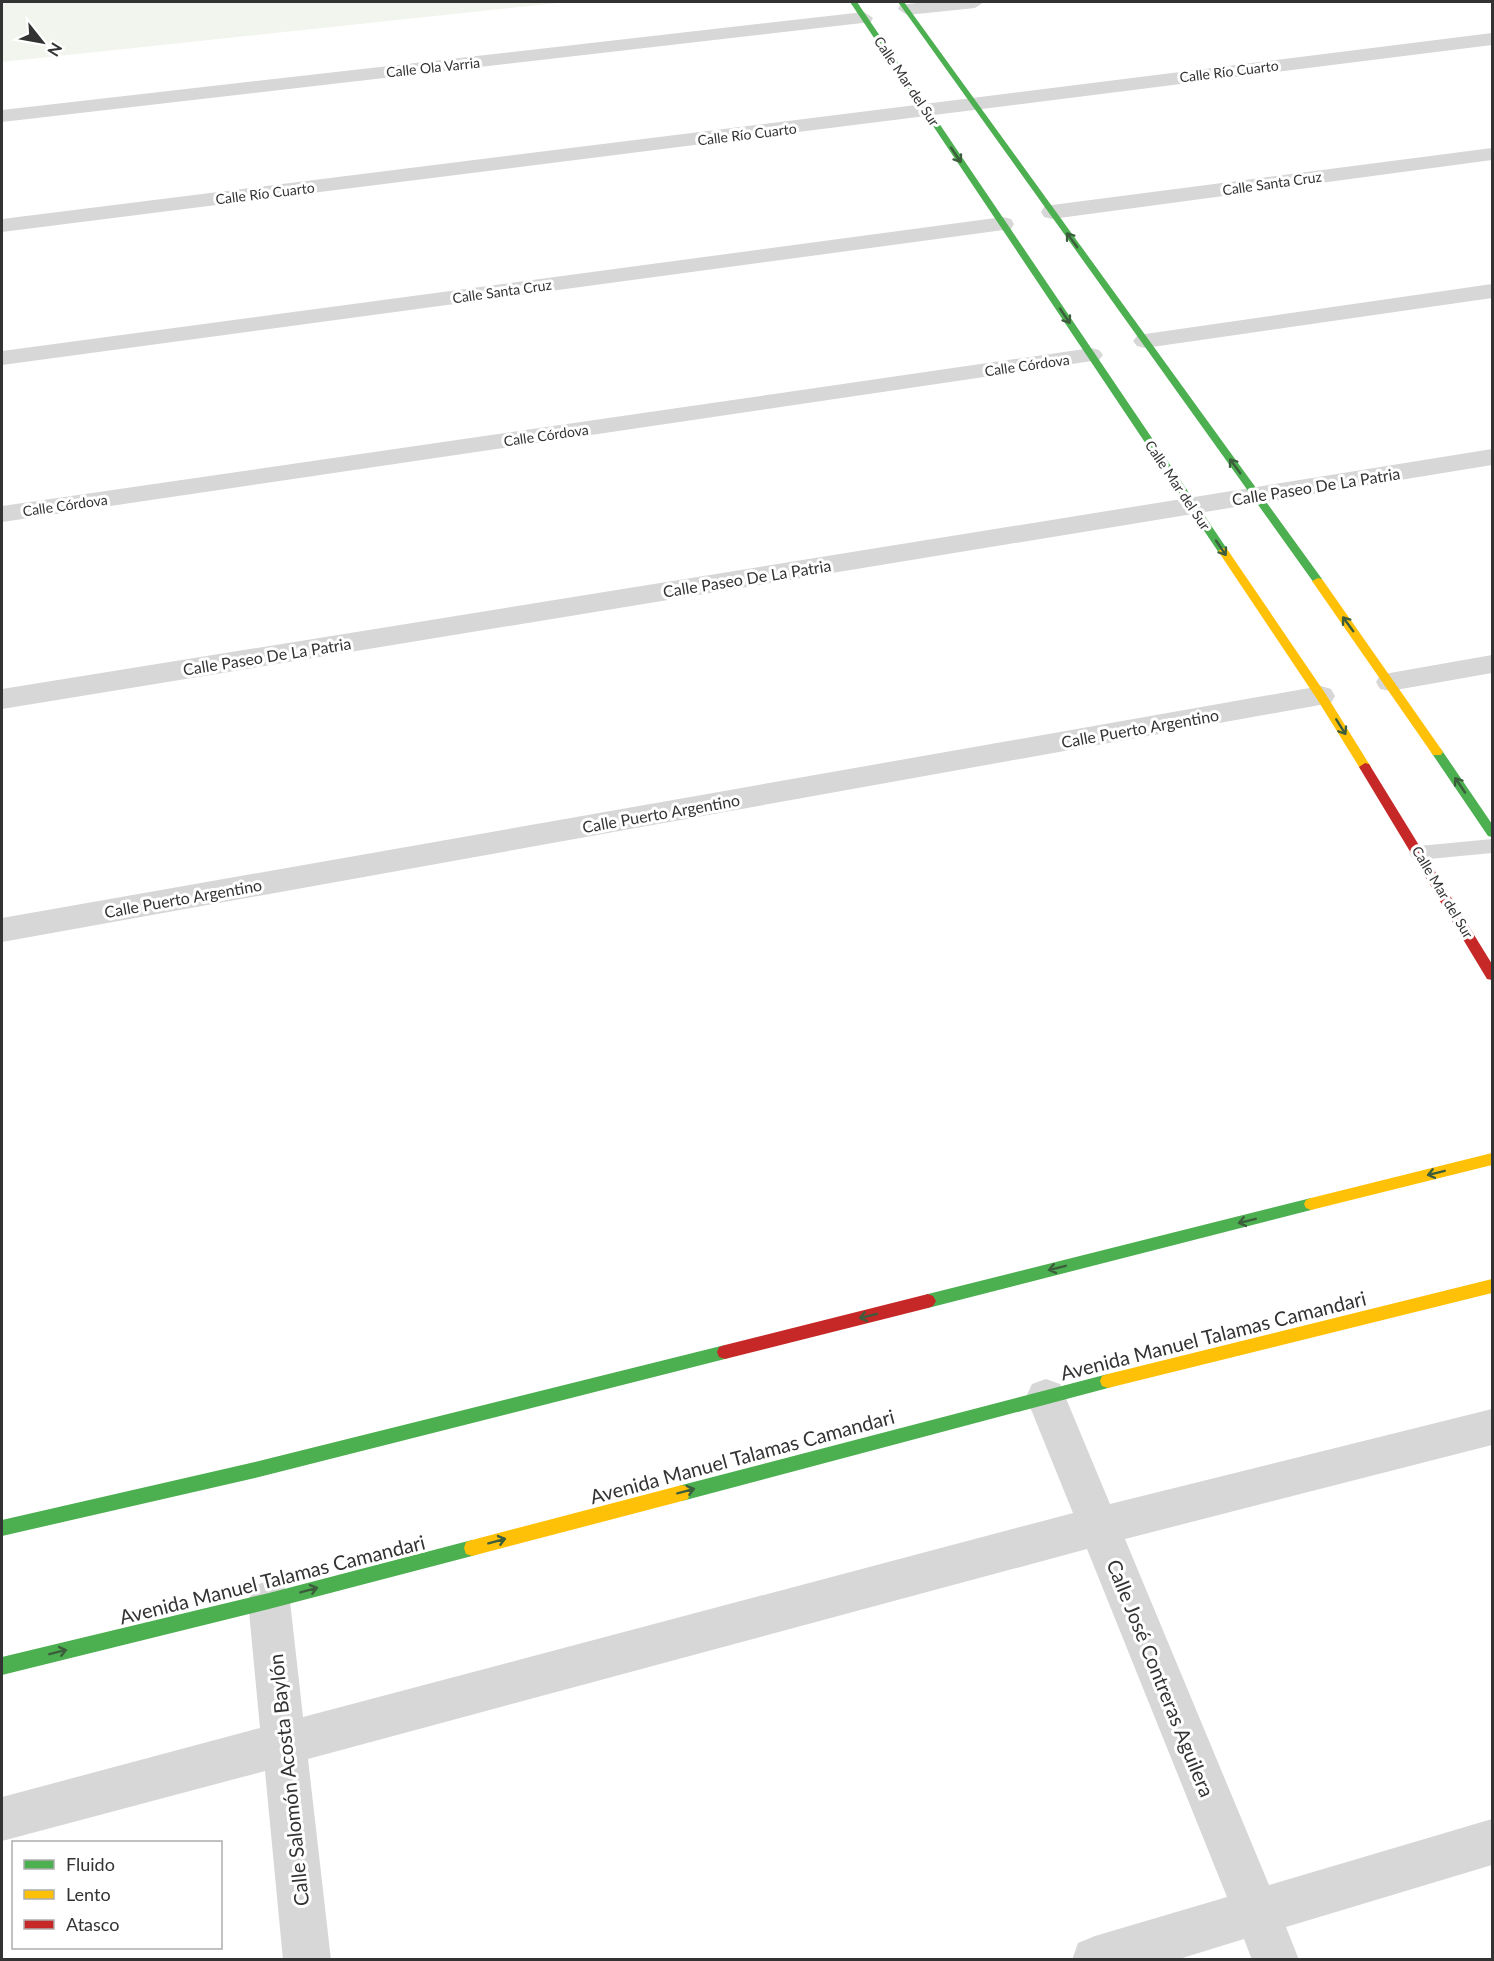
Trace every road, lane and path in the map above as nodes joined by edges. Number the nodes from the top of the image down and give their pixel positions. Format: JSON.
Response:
{"nodes":[{"id":1,"x":853,"y":2,"type":"edge"},
{"id":2,"x":975,"y":2,"type":"edge"},
{"id":3,"x":904,"y":5,"type":"edge"},
{"id":4,"x":864,"y":18,"type":"junction"},
{"id":5,"x":1492,"y":39,"type":"edge"},
{"id":6,"x":974,"y":102,"type":"junction"},
{"id":7,"x":927,"y":111,"type":"junction"},
{"id":8,"x":2,"y":116,"type":"edge"},
{"id":9,"x":1492,"y":154,"type":"edge"},
{"id":10,"x":1052,"y":212,"type":"junction"},
{"id":11,"x":1003,"y":224,"type":"junction"},
{"id":12,"x":2,"y":226,"type":"edge"},
{"id":13,"x":1492,"y":291,"type":"edge"},
{"id":14,"x":1145,"y":341,"type":"junction"},
{"id":15,"x":1091,"y":355,"type":"junction"},
{"id":16,"x":2,"y":358,"type":"edge"},
{"id":17,"x":1492,"y":457,"type":"edge"},
{"id":18,"x":1256,"y":495,"type":"junction"},
{"id":19,"x":1192,"y":506,"type":"junction"},
{"id":20,"x":2,"y":514,"type":"edge"},
{"id":21,"x":1492,"y":664,"type":"edge"},
{"id":22,"x":1390,"y":682,"type":"junction"},
{"id":23,"x":1321,"y":696,"type":"junction"},
{"id":24,"x":2,"y":699,"type":"edge"},
{"id":25,"x":1492,"y":833,"type":"edge"},
{"id":26,"x":1492,"y":846,"type":"edge"},
{"id":27,"x":1419,"y":853,"type":"junction"},
{"id":28,"x":2,"y":930,"type":"edge"},
{"id":29,"x":1492,"y":975,"type":"edge"},
{"id":30,"x":1492,"y":1159,"type":"edge"},
{"id":31,"x":1492,"y":1286,"type":"edge"},
{"id":32,"x":1046,"y":1396,"type":"junction"},
{"id":33,"x":1492,"y":1427,"type":"edge"},
{"id":34,"x":1099,"y":1526,"type":"junction"},
{"id":35,"x":2,"y":1528,"type":"edge"},
{"id":36,"x":268,"y":1601,"type":"junction"},
{"id":37,"x":2,"y":1666,"type":"edge"},
{"id":38,"x":284,"y":1744,"type":"junction"},
{"id":39,"x":2,"y":1819,"type":"edge"},
{"id":40,"x":1492,"y":1842,"type":"edge"},
{"id":41,"x":1257,"y":1912,"type":"junction"},
{"id":42,"x":307,"y":1959,"type":"edge"},
{"id":43,"x":1095,"y":1959,"type":"edge"},
{"id":44,"x":1276,"y":1959,"type":"edge"}],
"edges":[{"from":1,"to":4,"type":"street","name":"Calle Mar del Sur"},
{"from":2,"to":3,"type":"street"},
{"from":3,"to":6,"type":"street"},
{"from":4,"to":7,"type":"street","name":"Calle Mar del Sur"},
{"from":4,"to":8,"type":"street","name":"Calle Ola Varria"},
{"from":5,"to":6,"type":"street","name":"Calle Río Cuarto"},
{"from":6,"to":7,"type":"street","name":"Calle Río Cuarto"},
{"from":6,"to":10,"type":"street"},
{"from":7,"to":11,"type":"street","name":"Calle Mar del Sur","one_way":true},
{"from":7,"to":12,"type":"street","name":"Calle Río Cuarto"},
{"from":9,"to":10,"type":"street","name":"Calle Santa Cruz"},
{"from":14,"to":10,"type":"street","one_way":true},
{"from":11,"to":15,"type":"street","name":"Calle Mar del Sur","one_way":true},
{"from":11,"to":16,"type":"street","name":"Calle Santa Cruz"},
{"from":13,"to":14,"type":"street"},
{"from":18,"to":14,"type":"street","one_way":true},
{"from":15,"to":19,"type":"street","name":"Calle Mar del Sur"},
{"from":15,"to":20,"type":"street","name":"Calle Córdova"},
{"from":17,"to":18,"type":"street","name":"Calle Paseo De La Patria"},
{"from":18,"to":19,"type":"street","name":"Calle Paseo De La Patria"},
{"from":22,"to":18,"type":"street","one_way":true},
{"from":19,"to":23,"type":"street","name":"Calle Mar del Sur","one_way":true},
{"from":19,"to":24,"type":"street","name":"Calle Paseo De La Patria"},
{"from":21,"to":22,"type":"street"},
{"from":25,"to":22,"type":"street","one_way":true},
{"from":23,"to":27,"type":"street","name":"Calle Mar del Sur","one_way":true},
{"from":23,"to":28,"type":"street","name":"Calle Puerto Argentino"},
{"from":26,"to":27,"type":"lane"},
{"from":27,"to":29,"type":"street","name":"Calle Mar del Sur"},
{"from":30,"to":35,"type":"street","one_way":true},
{"from":31,"to":32,"type":"street","name":"Avenida Manuel Talamas Camandari"},
{"from":32,"to":34,"type":"street","name":"Calle José Contreras Aguilera"},
{"from":36,"to":32,"type":"street","name":"Avenida Manuel Talamas Camandari","one_way":true},
{"from":33,"to":34,"type":"street"},
{"from":34,"to":38,"type":"street"},
{"from":34,"to":41,"type":"street","name":"Calle José Contreras Aguilera"},
{"from":37,"to":36,"type":"street","name":"Avenida Manuel Talamas Camandari","one_way":true},
{"from":36,"to":38,"type":"street","name":"Calle Salomón Acosta Baylón"},
{"from":38,"to":39,"type":"street"},
{"from":38,"to":42,"type":"street","name":"Calle Salomón Acosta Baylón"},
{"from":40,"to":41,"type":"street"},
{"from":41,"to":43,"type":"street"},
{"from":41,"to":44,"type":"street","name":"Calle José Contreras Aguilera"}]}
